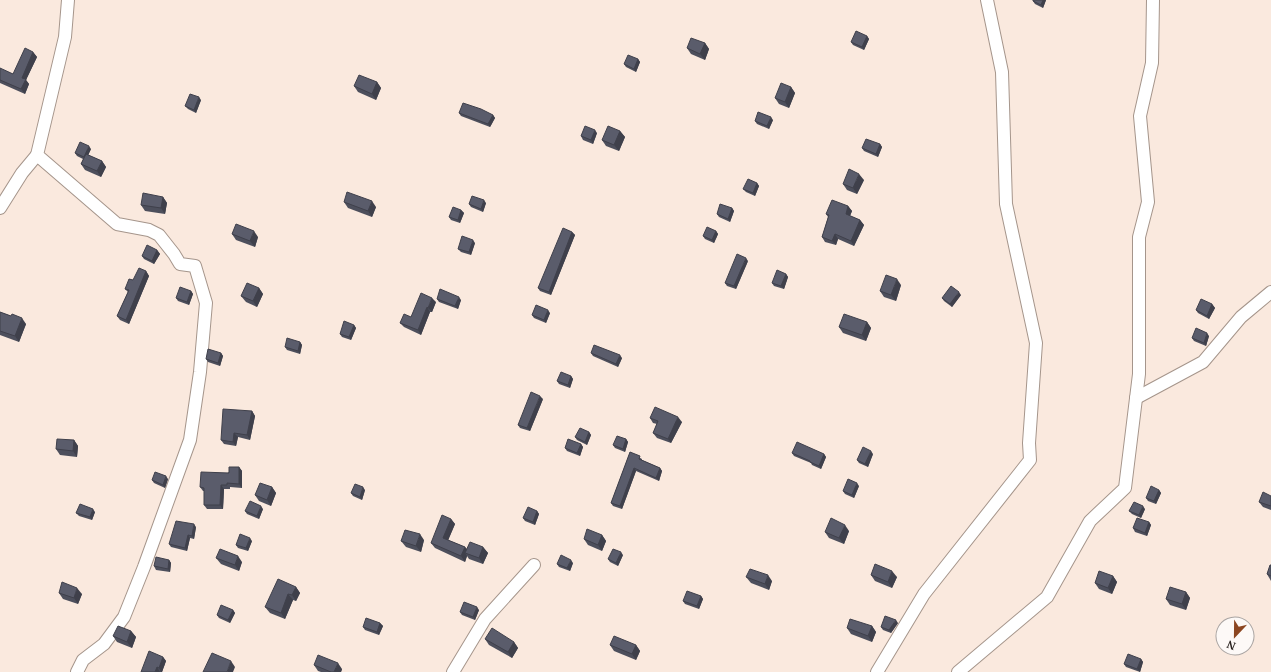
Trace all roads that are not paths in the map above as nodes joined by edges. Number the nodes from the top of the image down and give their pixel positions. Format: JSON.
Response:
{"nodes":[{"id":1,"x":68,"y":0,"type":"edge"},
{"id":2,"x":987,"y":0,"type":"edge"},
{"id":3,"x":1152,"y":0,"type":"edge"},
{"id":4,"x":37,"y":155,"type":"junction"},
{"id":5,"x":0,"y":208,"type":"edge"},
{"id":6,"x":1271,"y":292,"type":"edge"},
{"id":7,"x":1136,"y":398,"type":"junction"},
{"id":8,"x":534,"y":565,"type":"dead end"},
{"id":9,"x":77,"y":672,"type":"edge"},
{"id":10,"x":453,"y":672,"type":"edge"},
{"id":11,"x":877,"y":672,"type":"edge"},
{"id":12,"x":958,"y":672,"type":"edge"}],
"edges":[{"from":1,"to":4,"type":"street"},
{"from":2,"to":11,"type":"street"},
{"from":3,"to":7,"type":"street"},
{"from":4,"to":5,"type":"street"},
{"from":4,"to":9,"type":"street"},
{"from":6,"to":7,"type":"street"},
{"from":7,"to":12,"type":"street"},
{"from":8,"to":10,"type":"street"}]}
